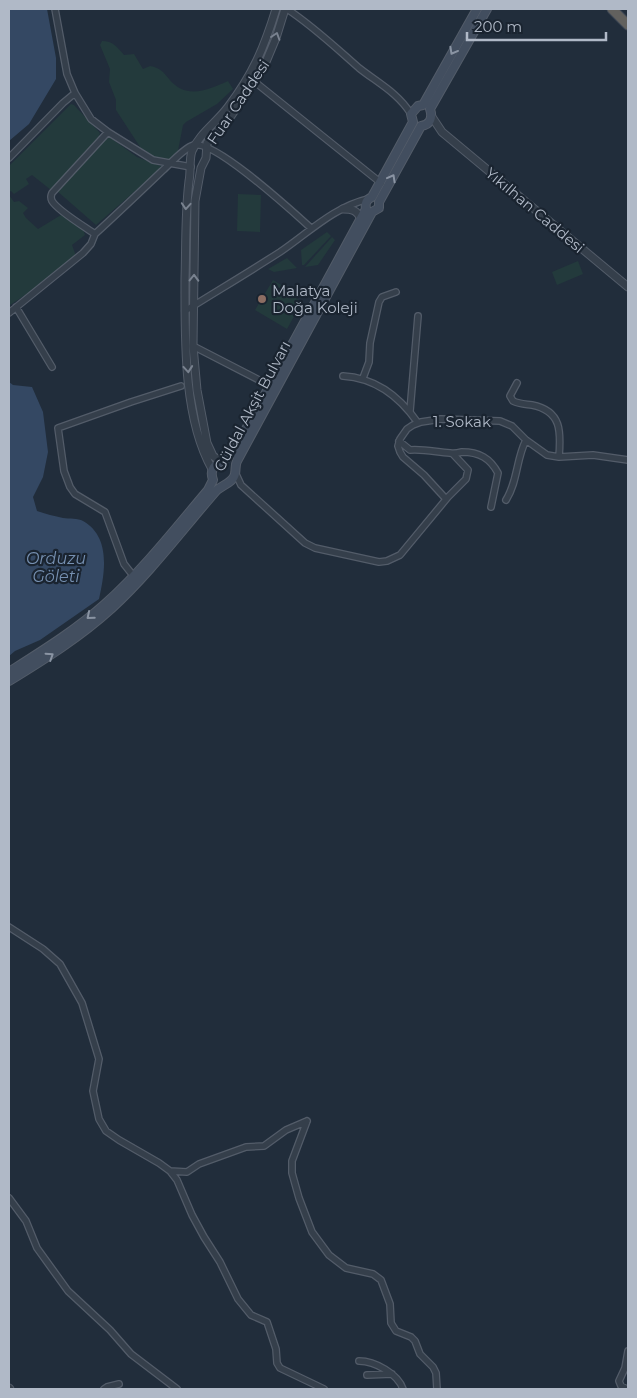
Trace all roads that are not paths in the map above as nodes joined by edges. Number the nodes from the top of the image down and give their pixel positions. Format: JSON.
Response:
{"nodes":[{"id":1,"x":55,"y":9,"type":"edge"},
{"id":2,"x":276,"y":9,"type":"edge"},
{"id":3,"x":286,"y":9,"type":"edge"},
{"id":4,"x":477,"y":9,"type":"edge"},
{"id":5,"x":487,"y":9,"type":"edge"},
{"id":6,"x":612,"y":9,"type":"edge"},
{"id":7,"x":628,"y":25,"type":"edge"},
{"id":8,"x":255,"y":82,"type":"junction"},
{"id":9,"x":76,"y":93,"type":"junction"},
{"id":10,"x":403,"y":101,"type":"junction"},
{"id":11,"x":420,"y":105,"type":"junction"},
{"id":12,"x":431,"y":113,"type":"junction"},
{"id":13,"x":411,"y":114,"type":"junction"},
{"id":14,"x":420,"y":125,"type":"junction"},
{"id":15,"x":108,"y":132,"type":"junction"},
{"id":16,"x":442,"y":132,"type":"junction"},
{"id":17,"x":195,"y":144,"type":"junction"},
{"id":18,"x":206,"y":147,"type":"junction"},
{"id":19,"x":218,"y":152,"type":"junction"},
{"id":20,"x":9,"y":158,"type":"edge"},
{"id":21,"x":206,"y":158,"type":"junction"},
{"id":22,"x":170,"y":164,"type":"junction"},
{"id":23,"x":191,"y":167,"type":"junction"},
{"id":24,"x":201,"y":168,"type":"junction"},
{"id":25,"x":381,"y":183,"type":"junction"},
{"id":26,"x":370,"y":204,"type":"junction"},
{"id":27,"x":345,"y":207,"type":"junction"},
{"id":28,"x":361,"y":218,"type":"junction"},
{"id":29,"x":311,"y":228,"type":"junction"},
{"id":30,"x":95,"y":234,"type":"junction"},
{"id":31,"x":628,"y":287,"type":"edge"},
{"id":32,"x":396,"y":292,"type":"dead end"},
{"id":33,"x":194,"y":306,"type":"junction"},
{"id":34,"x":16,"y":307,"type":"junction"},
{"id":35,"x":185,"y":311,"type":"junction"},
{"id":36,"x":9,"y":313,"type":"edge"},
{"id":37,"x":418,"y":316,"type":"dead end"},
{"id":38,"x":193,"y":346,"type":"junction"},
{"id":39,"x":52,"y":367,"type":"dead end"},
{"id":40,"x":343,"y":376,"type":"dead end"},
{"id":41,"x":363,"y":378,"type":"junction"},
{"id":42,"x":259,"y":380,"type":"dead end"},
{"id":43,"x":517,"y":383,"type":"dead end"},
{"id":44,"x":181,"y":386,"type":"dead end"},
{"id":45,"x":410,"y":411,"type":"junction"},
{"id":46,"x":418,"y":423,"type":"junction"},
{"id":47,"x":526,"y":440,"type":"junction"},
{"id":48,"x":399,"y":441,"type":"junction"},
{"id":49,"x":453,"y":454,"type":"junction"},
{"id":50,"x":559,"y":457,"type":"junction"},
{"id":51,"x":628,"y":460,"type":"edge"},
{"id":52,"x":222,"y":461,"type":"junction"},
{"id":53,"x":212,"y":469,"type":"junction"},
{"id":54,"x":235,"y":470,"type":"junction"},
{"id":55,"x":213,"y":480,"type":"junction"},
{"id":56,"x":224,"y":484,"type":"junction"},
{"id":57,"x":241,"y":484,"type":"junction"},
{"id":58,"x":446,"y":499,"type":"junction"},
{"id":59,"x":506,"y":500,"type":"dead end"},
{"id":60,"x":491,"y":507,"type":"dead end"},
{"id":61,"x":136,"y":578,"type":"junction"},
{"id":62,"x":9,"y":672,"type":"edge"},
{"id":63,"x":9,"y":681,"type":"edge"},
{"id":64,"x":9,"y":927,"type":"edge"},
{"id":65,"x":170,"y":1171,"type":"junction"},
{"id":66,"x":9,"y":1198,"type":"edge"},
{"id":67,"x":628,"y":1350,"type":"edge"},
{"id":68,"x":359,"y":1361,"type":"dead end"},
{"id":69,"x":626,"y":1368,"type":"edge"},
{"id":70,"x":394,"y":1374,"type":"junction"},
{"id":71,"x":367,"y":1375,"type":"dead end"},
{"id":72,"x":119,"y":1384,"type":"dead end"},
{"id":73,"x":104,"y":1389,"type":"edge"},
{"id":74,"x":177,"y":1389,"type":"edge"},
{"id":75,"x":324,"y":1389,"type":"edge"},
{"id":76,"x":404,"y":1389,"type":"edge"},
{"id":77,"x":437,"y":1389,"type":"edge"},
{"id":78,"x":627,"y":1389,"type":"edge"}],
"edges":[{"from":1,"to":9,"type":"street"},
{"from":2,"to":17,"type":"street"},
{"from":8,"to":3,"type":"street","name":"Fuar Caddesi","one_way":true},
{"from":3,"to":10,"type":"street"},
{"from":4,"to":11,"type":"main road","one_way":true},
{"from":5,"to":12,"type":"main road","name":"Güldal Akşit Bulvarı"},
{"from":6,"to":7,"type":"highway"},
{"from":8,"to":18,"type":"street","name":"Fuar Caddesi"},
{"from":8,"to":25,"type":"street"},
{"from":9,"to":15,"type":"street"},
{"from":9,"to":20,"type":"street"},
{"from":10,"to":11,"type":"street"},
{"from":10,"to":13,"type":"street"},
{"from":11,"to":12,"type":"street"},
{"from":11,"to":13,"type":"main road"},
{"from":12,"to":14,"type":"main road","name":"Güldal Akşit Bulvarı"},
{"from":12,"to":16,"type":"street","name":"Yıkılhan Caddesi"},
{"from":13,"to":14,"type":"main road"},
{"from":14,"to":16,"type":"street","name":"Yıkılhan Caddesi"},
{"from":14,"to":25,"type":"main road","name":"Güldal Akşit Bulvarı"},
{"from":26,"to":14,"type":"main road","name":"Güldal Akşit Bulvarı","one_way":true},
{"from":15,"to":22,"type":"street"},
{"from":15,"to":30,"type":"street"},
{"from":16,"to":31,"type":"street","name":"Yıkılhan Caddesi"},
{"from":17,"to":18,"type":"street"},
{"from":17,"to":22,"type":"street"},
{"from":17,"to":23,"type":"street"},
{"from":18,"to":19,"type":"street"},
{"from":18,"to":21,"type":"street","name":"Fuar Caddesi"},
{"from":19,"to":21,"type":"street"},
{"from":19,"to":29,"type":"street"},
{"from":21,"to":24,"type":"street","name":"Fuar Caddesi"},
{"from":22,"to":23,"type":"street"},
{"from":22,"to":30,"type":"street"},
{"from":23,"to":24,"type":"street"},
{"from":23,"to":35,"type":"street","one_way":true},
{"from":33,"to":24,"type":"street","name":"Fuar Caddesi","one_way":true},
{"from":25,"to":26,"type":"main road","name":"Güldal Akşit Bulvarı"},
{"from":26,"to":27,"type":"street"},
{"from":26,"to":28,"type":"main road","name":"Güldal Akşit Bulvarı"},
{"from":26,"to":54,"type":"main road","name":"Güldal Akşit Bulvarı"},
{"from":27,"to":28,"type":"street"},
{"from":27,"to":29,"type":"street"},
{"from":28,"to":52,"type":"main road","name":"Güldal Akşit Bulvarı"},
{"from":29,"to":33,"type":"street"},
{"from":30,"to":34,"type":"street"},
{"from":32,"to":41,"type":"street"},
{"from":33,"to":35,"type":"street"},
{"from":33,"to":38,"type":"street","name":"Fuar Caddesi"},
{"from":34,"to":36,"type":"street"},
{"from":34,"to":39,"type":"street"},
{"from":35,"to":53,"type":"street","one_way":true},
{"from":37,"to":45,"type":"street"},
{"from":38,"to":42,"type":"street"},
{"from":38,"to":52,"type":"street","name":"Fuar Caddesi"},
{"from":40,"to":41,"type":"street"},
{"from":41,"to":45,"type":"street"},
{"from":43,"to":50,"type":"street"},
{"from":44,"to":61,"type":"street"},
{"from":45,"to":46,"type":"street"},
{"from":46,"to":47,"type":"street","name":"1. Sokak"},
{"from":46,"to":48,"type":"street","name":"1. Sokak"},
{"from":47,"to":50,"type":"street","name":"1. Sokak"},
{"from":47,"to":59,"type":"street"},
{"from":48,"to":49,"type":"street"},
{"from":48,"to":58,"type":"street"},
{"from":49,"to":58,"type":"street"},
{"from":49,"to":60,"type":"street"},
{"from":50,"to":51,"type":"street","name":"1. Sokak"},
{"from":52,"to":53,"type":"main road","name":"Güldal Akşit Bulvarı"},
{"from":52,"to":54,"type":"street"},
{"from":53,"to":55,"type":"main road","name":"Güldal Akşit Bulvarı"},
{"from":54,"to":56,"type":"main road","name":"Güldal Akşit Bulvarı"},
{"from":54,"to":57,"type":"street"},
{"from":55,"to":56,"type":"street"},
{"from":55,"to":61,"type":"main road","name":"Güldal Akşit Bulvarı"},
{"from":56,"to":57,"type":"street"},
{"from":56,"to":61,"type":"main road","name":"Güldal Akşit Bulvarı"},
{"from":57,"to":58,"type":"street"},
{"from":61,"to":62,"type":"main road","name":"Güldal Akşit Bulvarı","one_way":true},
{"from":63,"to":61,"type":"main road","name":"Güldal Akşit Bulvarı","one_way":true},
{"from":64,"to":65,"type":"street"},
{"from":65,"to":75,"type":"street"},
{"from":65,"to":77,"type":"street"},
{"from":66,"to":74,"type":"street"},
{"from":67,"to":69,"type":"street"},
{"from":68,"to":70,"type":"street"},
{"from":69,"to":78,"type":"street"},
{"from":70,"to":71,"type":"street"},
{"from":70,"to":76,"type":"street"},
{"from":72,"to":73,"type":"street"}]}
